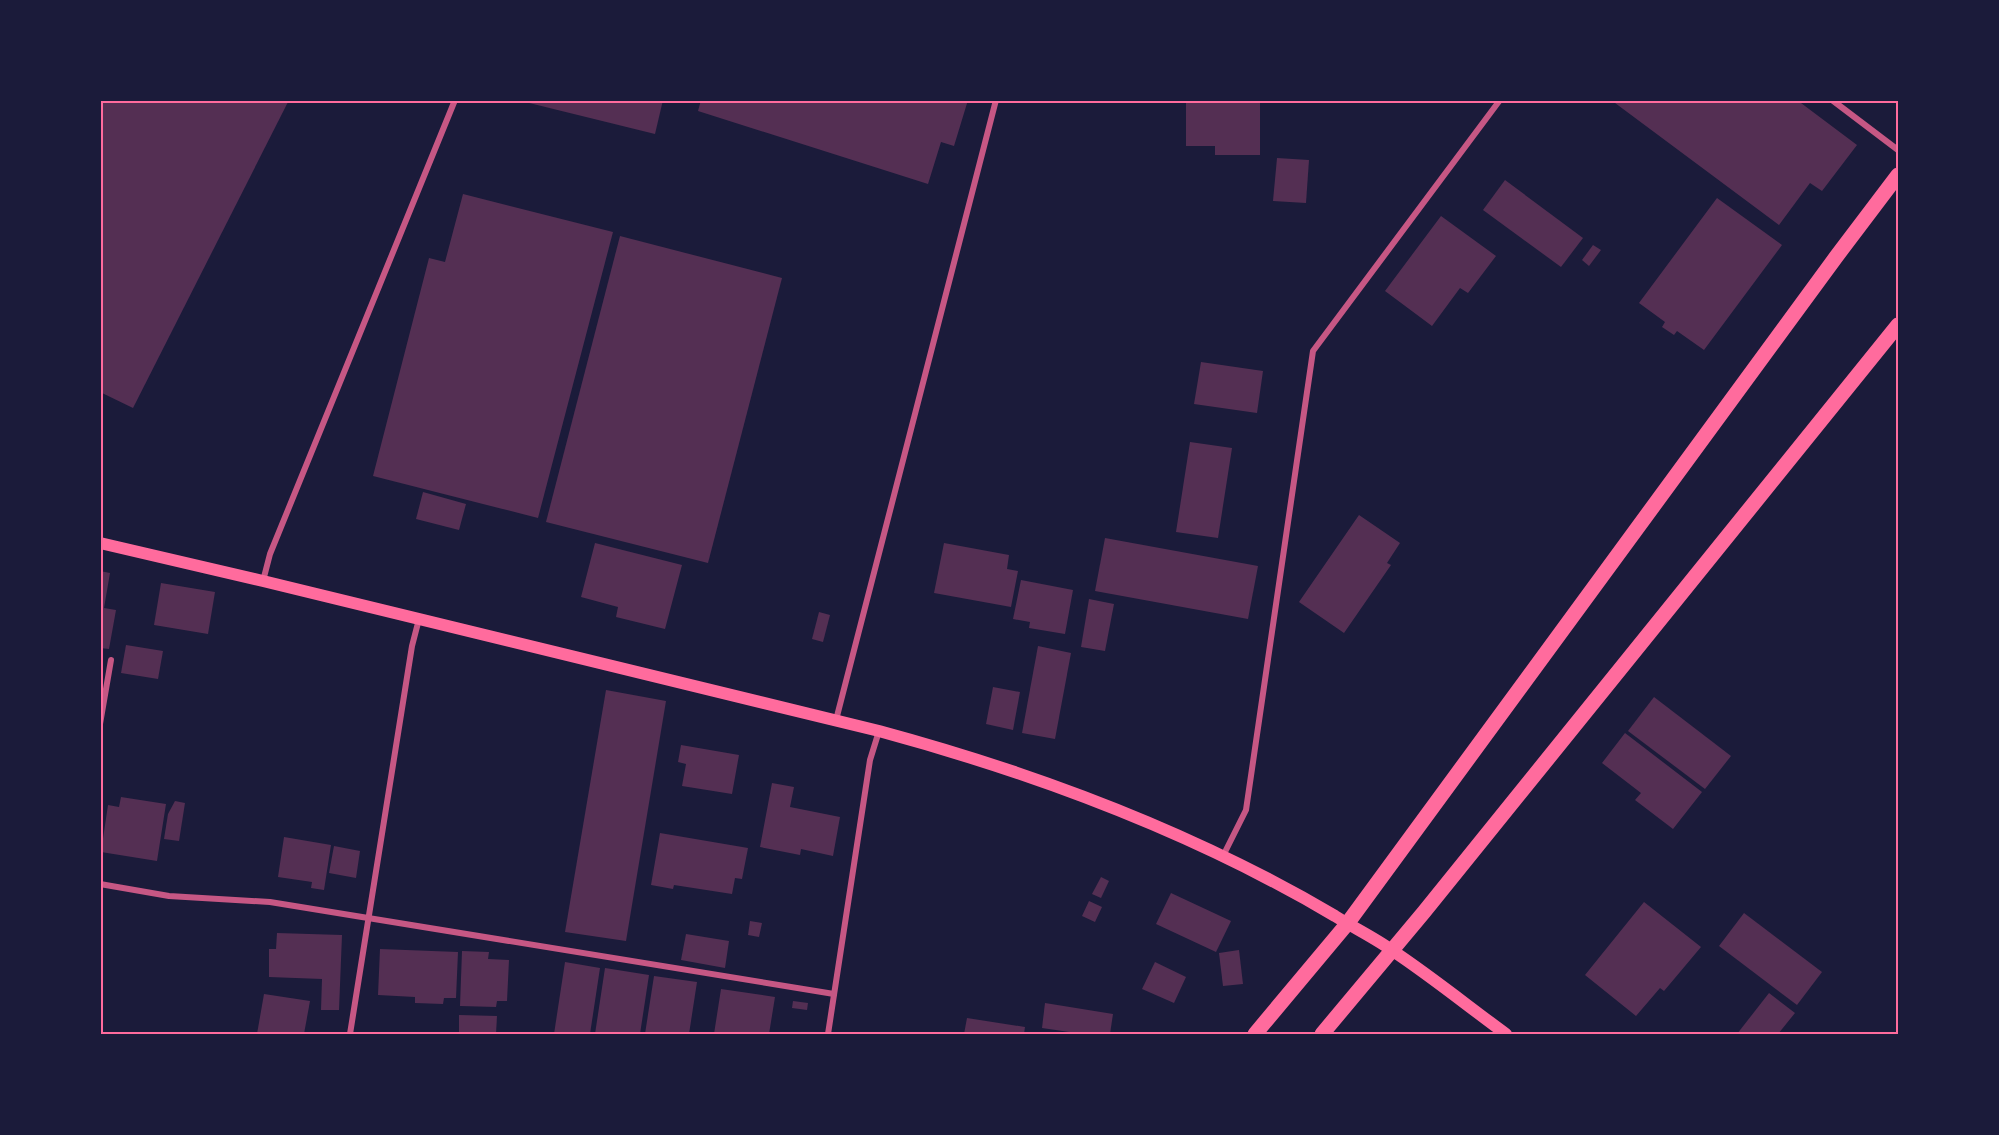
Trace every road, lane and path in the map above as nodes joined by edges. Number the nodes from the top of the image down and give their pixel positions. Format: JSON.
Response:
{"nodes":[{"id":1,"x":455,"y":100,"type":"edge"},
{"id":2,"x":996,"y":100,"type":"edge"},
{"id":3,"x":1500,"y":100,"type":"edge"},
{"id":4,"x":1832,"y":100,"type":"edge"},
{"id":5,"x":1899,"y":150,"type":"edge"},
{"id":6,"x":1899,"y":175,"type":"edge"},
{"id":7,"x":1899,"y":325,"type":"edge"},
{"id":8,"x":100,"y":543,"type":"edge"},
{"id":9,"x":263,"y":581,"type":"junction"},
{"id":10,"x":419,"y":619,"type":"junction"},
{"id":11,"x":111,"y":660,"type":"dead end"},
{"id":12,"x":836,"y":720,"type":"junction"},
{"id":13,"x":100,"y":724,"type":"edge"},
{"id":14,"x":879,"y":731,"type":"junction"},
{"id":15,"x":1223,"y":856,"type":"junction"},
{"id":16,"x":100,"y":884,"type":"edge"},
{"id":17,"x":369,"y":917,"type":"junction"},
{"id":18,"x":1347,"y":924,"type":"junction"},
{"id":19,"x":1392,"y":950,"type":"junction"},
{"id":20,"x":834,"y":994,"type":"junction"},
{"id":21,"x":350,"y":1035,"type":"edge"},
{"id":22,"x":828,"y":1035,"type":"edge"},
{"id":23,"x":1255,"y":1035,"type":"edge"},
{"id":24,"x":1322,"y":1035,"type":"edge"},
{"id":25,"x":1506,"y":1035,"type":"edge"}],
"edges":[{"from":1,"to":9,"type":"street"},
{"from":2,"to":12,"type":"street"},
{"from":3,"to":15,"type":"street"},
{"from":4,"to":5,"type":"street"},
{"from":6,"to":18,"type":"main road"},
{"from":7,"to":19,"type":"main road"},
{"from":8,"to":9,"type":"main road"},
{"from":9,"to":10,"type":"main road"},
{"from":10,"to":12,"type":"main road"},
{"from":10,"to":17,"type":"street"},
{"from":11,"to":13,"type":"street"},
{"from":12,"to":14,"type":"main road"},
{"from":14,"to":15,"type":"main road"},
{"from":14,"to":20,"type":"street"},
{"from":15,"to":18,"type":"main road"},
{"from":16,"to":17,"type":"street"},
{"from":17,"to":20,"type":"street"},
{"from":17,"to":21,"type":"street"},
{"from":18,"to":19,"type":"main road"},
{"from":18,"to":23,"type":"main road"},
{"from":19,"to":24,"type":"main road"},
{"from":19,"to":25,"type":"main road"},
{"from":20,"to":22,"type":"street"}]}
